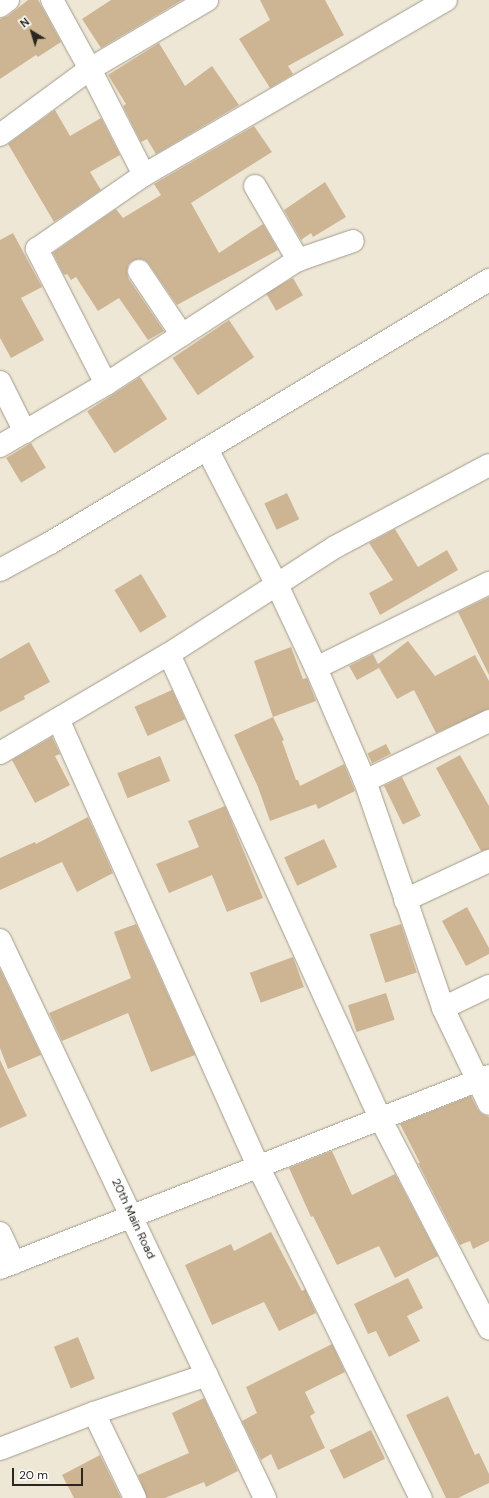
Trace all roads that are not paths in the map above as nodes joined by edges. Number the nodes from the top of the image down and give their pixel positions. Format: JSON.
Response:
{"nodes":[{"id":1,"x":8,"y":0,"type":"edge"},
{"id":2,"x":52,"y":0,"type":"edge"},
{"id":3,"x":207,"y":0,"type":"edge"},
{"id":4,"x":446,"y":0,"type":"edge"},
{"id":5,"x":0,"y":6,"type":"edge"},
{"id":6,"x":90,"y":69,"type":"junction"},
{"id":7,"x":0,"y":135,"type":"edge"},
{"id":8,"x":144,"y":175,"type":"junction"},
{"id":9,"x":255,"y":186,"type":"dead end"},
{"id":10,"x":353,"y":241,"type":"dead end"},
{"id":11,"x":298,"y":260,"type":"junction"},
{"id":12,"x":139,"y":271,"type":"dead end"},
{"id":13,"x":489,"y":280,"type":"edge"},
{"id":14,"x":182,"y":335,"type":"junction"},
{"id":15,"x":0,"y":382,"type":"edge"},
{"id":16,"x":106,"y":384,"type":"junction"},
{"id":17,"x":25,"y":432,"type":"junction"},
{"id":18,"x":0,"y":446,"type":"edge"},
{"id":19,"x":207,"y":449,"type":"junction"},
{"id":20,"x":489,"y":465,"type":"edge"},
{"id":21,"x":0,"y":570,"type":"edge"},
{"id":22,"x":489,"y":583,"type":"edge"},
{"id":23,"x":277,"y":585,"type":"junction"},
{"id":24,"x":169,"y":654,"type":"junction"},
{"id":25,"x":316,"y":668,"type":"junction"},
{"id":26,"x":58,"y":719,"type":"junction"},
{"id":27,"x":489,"y":721,"type":"edge"},
{"id":28,"x":0,"y":753,"type":"edge"},
{"id":29,"x":365,"y":781,"type":"junction"},
{"id":30,"x":489,"y":861,"type":"edge"},
{"id":31,"x":405,"y":900,"type":"junction"},
{"id":32,"x":0,"y":940,"type":"edge"},
{"id":33,"x":489,"y":986,"type":"edge"},
{"id":34,"x":443,"y":1008,"type":"junction"},
{"id":35,"x":484,"y":1078,"type":"edge"},
{"id":36,"x":489,"y":1104,"type":"edge"},
{"id":37,"x":380,"y":1118,"type":"junction"},
{"id":38,"x":259,"y":1168,"type":"junction"},
{"id":39,"x":132,"y":1216,"type":"junction"},
{"id":40,"x":0,"y":1233,"type":"edge"},
{"id":41,"x":7,"y":1265,"type":"edge"},
{"id":42,"x":486,"y":1314,"type":"edge"},
{"id":43,"x":207,"y":1375,"type":"junction"},
{"id":44,"x":94,"y":1413,"type":"junction"},
{"id":45,"x":0,"y":1449,"type":"edge"},
{"id":46,"x":135,"y":1498,"type":"edge"},
{"id":47,"x":264,"y":1498,"type":"edge"},
{"id":48,"x":421,"y":1498,"type":"edge"}],
"edges":[{"from":1,"to":5,"type":"street"},
{"from":2,"to":6,"type":"street"},
{"from":3,"to":6,"type":"street"},
{"from":4,"to":8,"type":"street"},
{"from":6,"to":7,"type":"street"},
{"from":6,"to":8,"type":"street"},
{"from":8,"to":16,"type":"street"},
{"from":9,"to":11,"type":"street"},
{"from":10,"to":11,"type":"street"},
{"from":11,"to":14,"type":"street"},
{"from":12,"to":14,"type":"street"},
{"from":13,"to":19,"type":"street"},
{"from":14,"to":16,"type":"street"},
{"from":15,"to":17,"type":"street"},
{"from":16,"to":17,"type":"street"},
{"from":17,"to":18,"type":"street"},
{"from":19,"to":21,"type":"street"},
{"from":19,"to":23,"type":"street"},
{"from":20,"to":23,"type":"street"},
{"from":22,"to":25,"type":"street"},
{"from":23,"to":24,"type":"street"},
{"from":23,"to":25,"type":"street"},
{"from":24,"to":26,"type":"street"},
{"from":24,"to":37,"type":"street"},
{"from":25,"to":29,"type":"street"},
{"from":26,"to":28,"type":"street"},
{"from":26,"to":38,"type":"street"},
{"from":27,"to":29,"type":"street"},
{"from":29,"to":31,"type":"street"},
{"from":30,"to":31,"type":"street"},
{"from":31,"to":34,"type":"street"},
{"from":32,"to":39,"type":"street","name":"20th Main Road"},
{"from":33,"to":34,"type":"street"},
{"from":34,"to":35,"type":"street"},
{"from":35,"to":36,"type":"street"},
{"from":35,"to":37,"type":"street"},
{"from":37,"to":38,"type":"street"},
{"from":37,"to":42,"type":"street"},
{"from":38,"to":39,"type":"street"},
{"from":38,"to":48,"type":"street"},
{"from":39,"to":41,"type":"street"},
{"from":39,"to":43,"type":"street","name":"20th Main Road"},
{"from":40,"to":41,"type":"street"},
{"from":43,"to":44,"type":"street"},
{"from":43,"to":47,"type":"street","name":"20th Main Road"},
{"from":44,"to":45,"type":"street"},
{"from":44,"to":46,"type":"street"}]}
